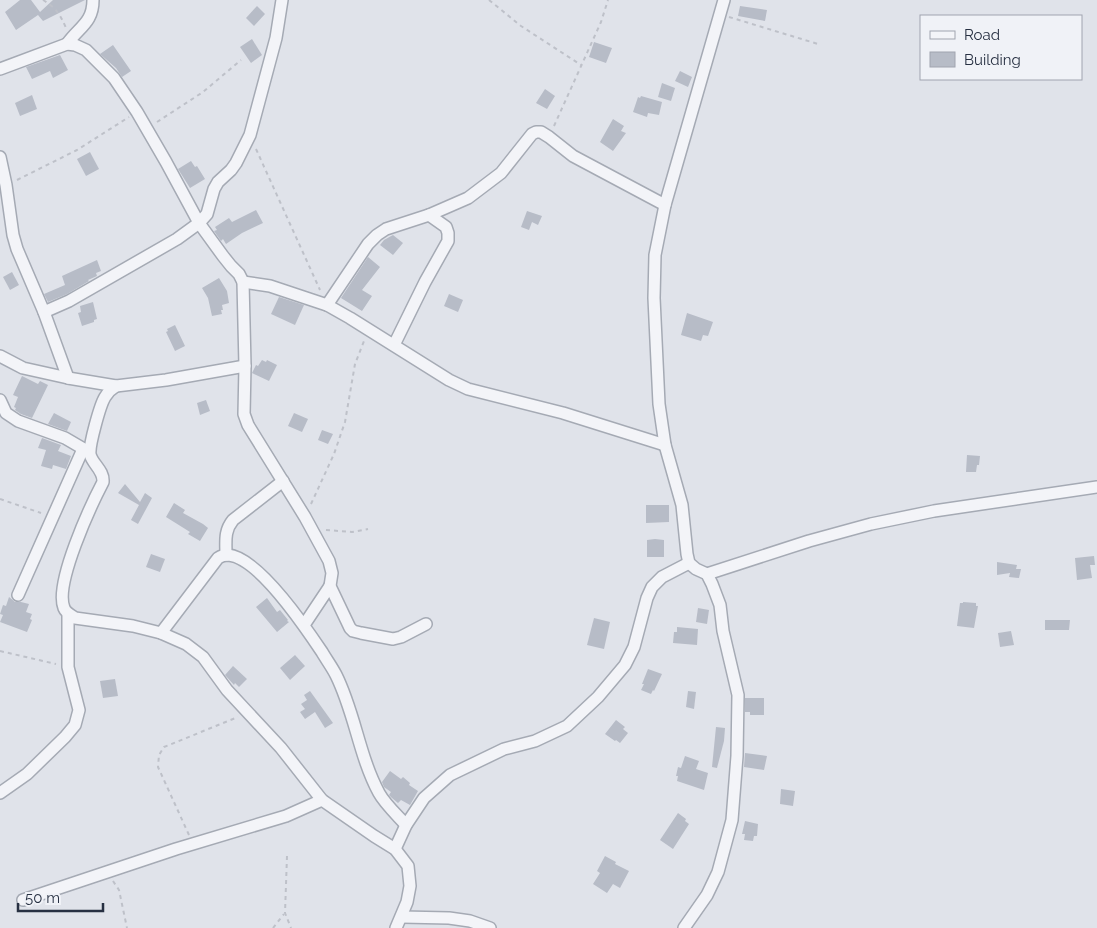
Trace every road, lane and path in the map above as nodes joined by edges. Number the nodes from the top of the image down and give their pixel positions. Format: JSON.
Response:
{"nodes":[{"id":1,"x":43,"y":0,"type":"edge"},
{"id":2,"x":93,"y":0,"type":"edge"},
{"id":3,"x":282,"y":0,"type":"edge"},
{"id":4,"x":490,"y":0,"type":"edge"},
{"id":5,"x":608,"y":0,"type":"edge"},
{"id":6,"x":724,"y":0,"type":"edge"},
{"id":7,"x":720,"y":15,"type":"junction"},
{"id":8,"x":69,"y":41,"type":"junction"},
{"id":9,"x":818,"y":44,"type":"dead end"},
{"id":10,"x":240,"y":60,"type":"dead end"},
{"id":11,"x":581,"y":65,"type":"junction"},
{"id":12,"x":0,"y":69,"type":"edge"},
{"id":13,"x":137,"y":112,"type":"junction"},
{"id":14,"x":147,"y":129,"type":"junction"},
{"id":15,"x":250,"y":135,"type":"junction"},
{"id":16,"x":549,"y":137,"type":"junction"},
{"id":17,"x":0,"y":157,"type":"edge"},
{"id":18,"x":6,"y":185,"type":"junction"},
{"id":19,"x":665,"y":205,"type":"junction"},
{"id":20,"x":429,"y":215,"type":"junction"},
{"id":21,"x":199,"y":223,"type":"junction"},
{"id":22,"x":243,"y":282,"type":"junction"},
{"id":23,"x":326,"y":305,"type":"junction"},
{"id":24,"x":44,"y":312,"type":"junction"},
{"id":25,"x":369,"y":329,"type":"junction"},
{"id":26,"x":394,"y":345,"type":"junction"},
{"id":27,"x":0,"y":356,"type":"edge"},
{"id":28,"x":245,"y":366,"type":"junction"},
{"id":29,"x":68,"y":378,"type":"junction"},
{"id":30,"x":116,"y":386,"type":"junction"},
{"id":31,"x":0,"y":400,"type":"edge"},
{"id":32,"x":664,"y":445,"type":"junction"},
{"id":33,"x":87,"y":451,"type":"junction"},
{"id":34,"x":283,"y":481,"type":"junction"},
{"id":35,"x":1097,"y":487,"type":"edge"},
{"id":36,"x":0,"y":499,"type":"edge"},
{"id":37,"x":53,"y":517,"type":"junction"},
{"id":38,"x":305,"y":517,"type":"junction"},
{"id":39,"x":311,"y":529,"type":"junction"},
{"id":40,"x":368,"y":530,"type":"dead end"},
{"id":41,"x":226,"y":555,"type":"junction"},
{"id":42,"x":689,"y":563,"type":"junction"},
{"id":43,"x":707,"y":574,"type":"junction"},
{"id":44,"x":330,"y":586,"type":"junction"},
{"id":45,"x":18,"y":595,"type":"dead end"},
{"id":46,"x":68,"y":614,"type":"junction"},
{"id":47,"x":426,"y":624,"type":"dead end"},
{"id":48,"x":304,"y":625,"type":"junction"},
{"id":49,"x":162,"y":633,"type":"junction"},
{"id":50,"x":0,"y":651,"type":"edge"},
{"id":51,"x":68,"y":667,"type":"junction"},
{"id":52,"x":248,"y":713,"type":"junction"},
{"id":53,"x":0,"y":793,"type":"edge"},
{"id":54,"x":322,"y":800,"type":"junction"},
{"id":55,"x":406,"y":825,"type":"junction"},
{"id":56,"x":193,"y":844,"type":"junction"},
{"id":57,"x":396,"y":849,"type":"junction"},
{"id":58,"x":287,"y":856,"type":"dead end"},
{"id":59,"x":107,"y":872,"type":"junction"},
{"id":60,"x":23,"y":900,"type":"dead end"},
{"id":61,"x":285,"y":913,"type":"junction"},
{"id":62,"x":402,"y":917,"type":"junction"},
{"id":63,"x":127,"y":928,"type":"edge"},
{"id":64,"x":273,"y":928,"type":"edge"},
{"id":65,"x":292,"y":928,"type":"edge"},
{"id":66,"x":396,"y":928,"type":"edge"},
{"id":67,"x":490,"y":928,"type":"edge"},
{"id":68,"x":684,"y":928,"type":"edge"}],
"edges":[{"from":1,"to":8,"type":"path"},
{"from":2,"to":8,"type":"street"},
{"from":3,"to":15,"type":"street"},
{"from":4,"to":11,"type":"path"},
{"from":5,"to":11,"type":"path"},
{"from":6,"to":7,"type":"street"},
{"from":7,"to":9,"type":"path"},
{"from":7,"to":19,"type":"street"},
{"from":8,"to":12,"type":"street"},
{"from":8,"to":13,"type":"street"},
{"from":10,"to":14,"type":"path"},
{"from":11,"to":16,"type":"path"},
{"from":13,"to":14,"type":"street"},
{"from":13,"to":18,"type":"path"},
{"from":14,"to":21,"type":"street"},
{"from":15,"to":21,"type":"street"},
{"from":15,"to":23,"type":"path"},
{"from":16,"to":19,"type":"street"},
{"from":16,"to":20,"type":"street"},
{"from":17,"to":18,"type":"street"},
{"from":18,"to":24,"type":"street"},
{"from":19,"to":32,"type":"street"},
{"from":20,"to":23,"type":"street"},
{"from":20,"to":26,"type":"street"},
{"from":21,"to":22,"type":"street"},
{"from":21,"to":24,"type":"street"},
{"from":22,"to":23,"type":"street"},
{"from":22,"to":28,"type":"street"},
{"from":23,"to":25,"type":"street"},
{"from":24,"to":29,"type":"street"},
{"from":25,"to":26,"type":"street"},
{"from":25,"to":38,"type":"path"},
{"from":26,"to":32,"type":"street"},
{"from":27,"to":29,"type":"street"},
{"from":28,"to":30,"type":"street"},
{"from":28,"to":34,"type":"street"},
{"from":29,"to":30,"type":"street"},
{"from":30,"to":33,"type":"street"},
{"from":31,"to":33,"type":"street"},
{"from":32,"to":42,"type":"street"},
{"from":33,"to":37,"type":"street"},
{"from":33,"to":46,"type":"street"},
{"from":34,"to":38,"type":"street"},
{"from":34,"to":41,"type":"street"},
{"from":35,"to":43,"type":"street"},
{"from":36,"to":37,"type":"path"},
{"from":37,"to":45,"type":"street"},
{"from":38,"to":39,"type":"street"},
{"from":39,"to":40,"type":"path"},
{"from":39,"to":44,"type":"street"},
{"from":41,"to":48,"type":"street"},
{"from":41,"to":49,"type":"street"},
{"from":42,"to":43,"type":"street"},
{"from":42,"to":55,"type":"street"},
{"from":43,"to":68,"type":"street"},
{"from":44,"to":47,"type":"street"},
{"from":44,"to":48,"type":"street"},
{"from":46,"to":49,"type":"street"},
{"from":46,"to":51,"type":"street"},
{"from":48,"to":55,"type":"street"},
{"from":49,"to":52,"type":"street"},
{"from":50,"to":51,"type":"path"},
{"from":51,"to":53,"type":"street"},
{"from":52,"to":54,"type":"street"},
{"from":52,"to":56,"type":"path"},
{"from":54,"to":56,"type":"street"},
{"from":54,"to":57,"type":"street"},
{"from":55,"to":57,"type":"street"},
{"from":56,"to":59,"type":"street"},
{"from":57,"to":62,"type":"street"},
{"from":58,"to":61,"type":"path"},
{"from":59,"to":60,"type":"street"},
{"from":59,"to":63,"type":"path"},
{"from":61,"to":64,"type":"path"},
{"from":61,"to":65,"type":"path"},
{"from":62,"to":66,"type":"street"},
{"from":62,"to":67,"type":"street"}]}
